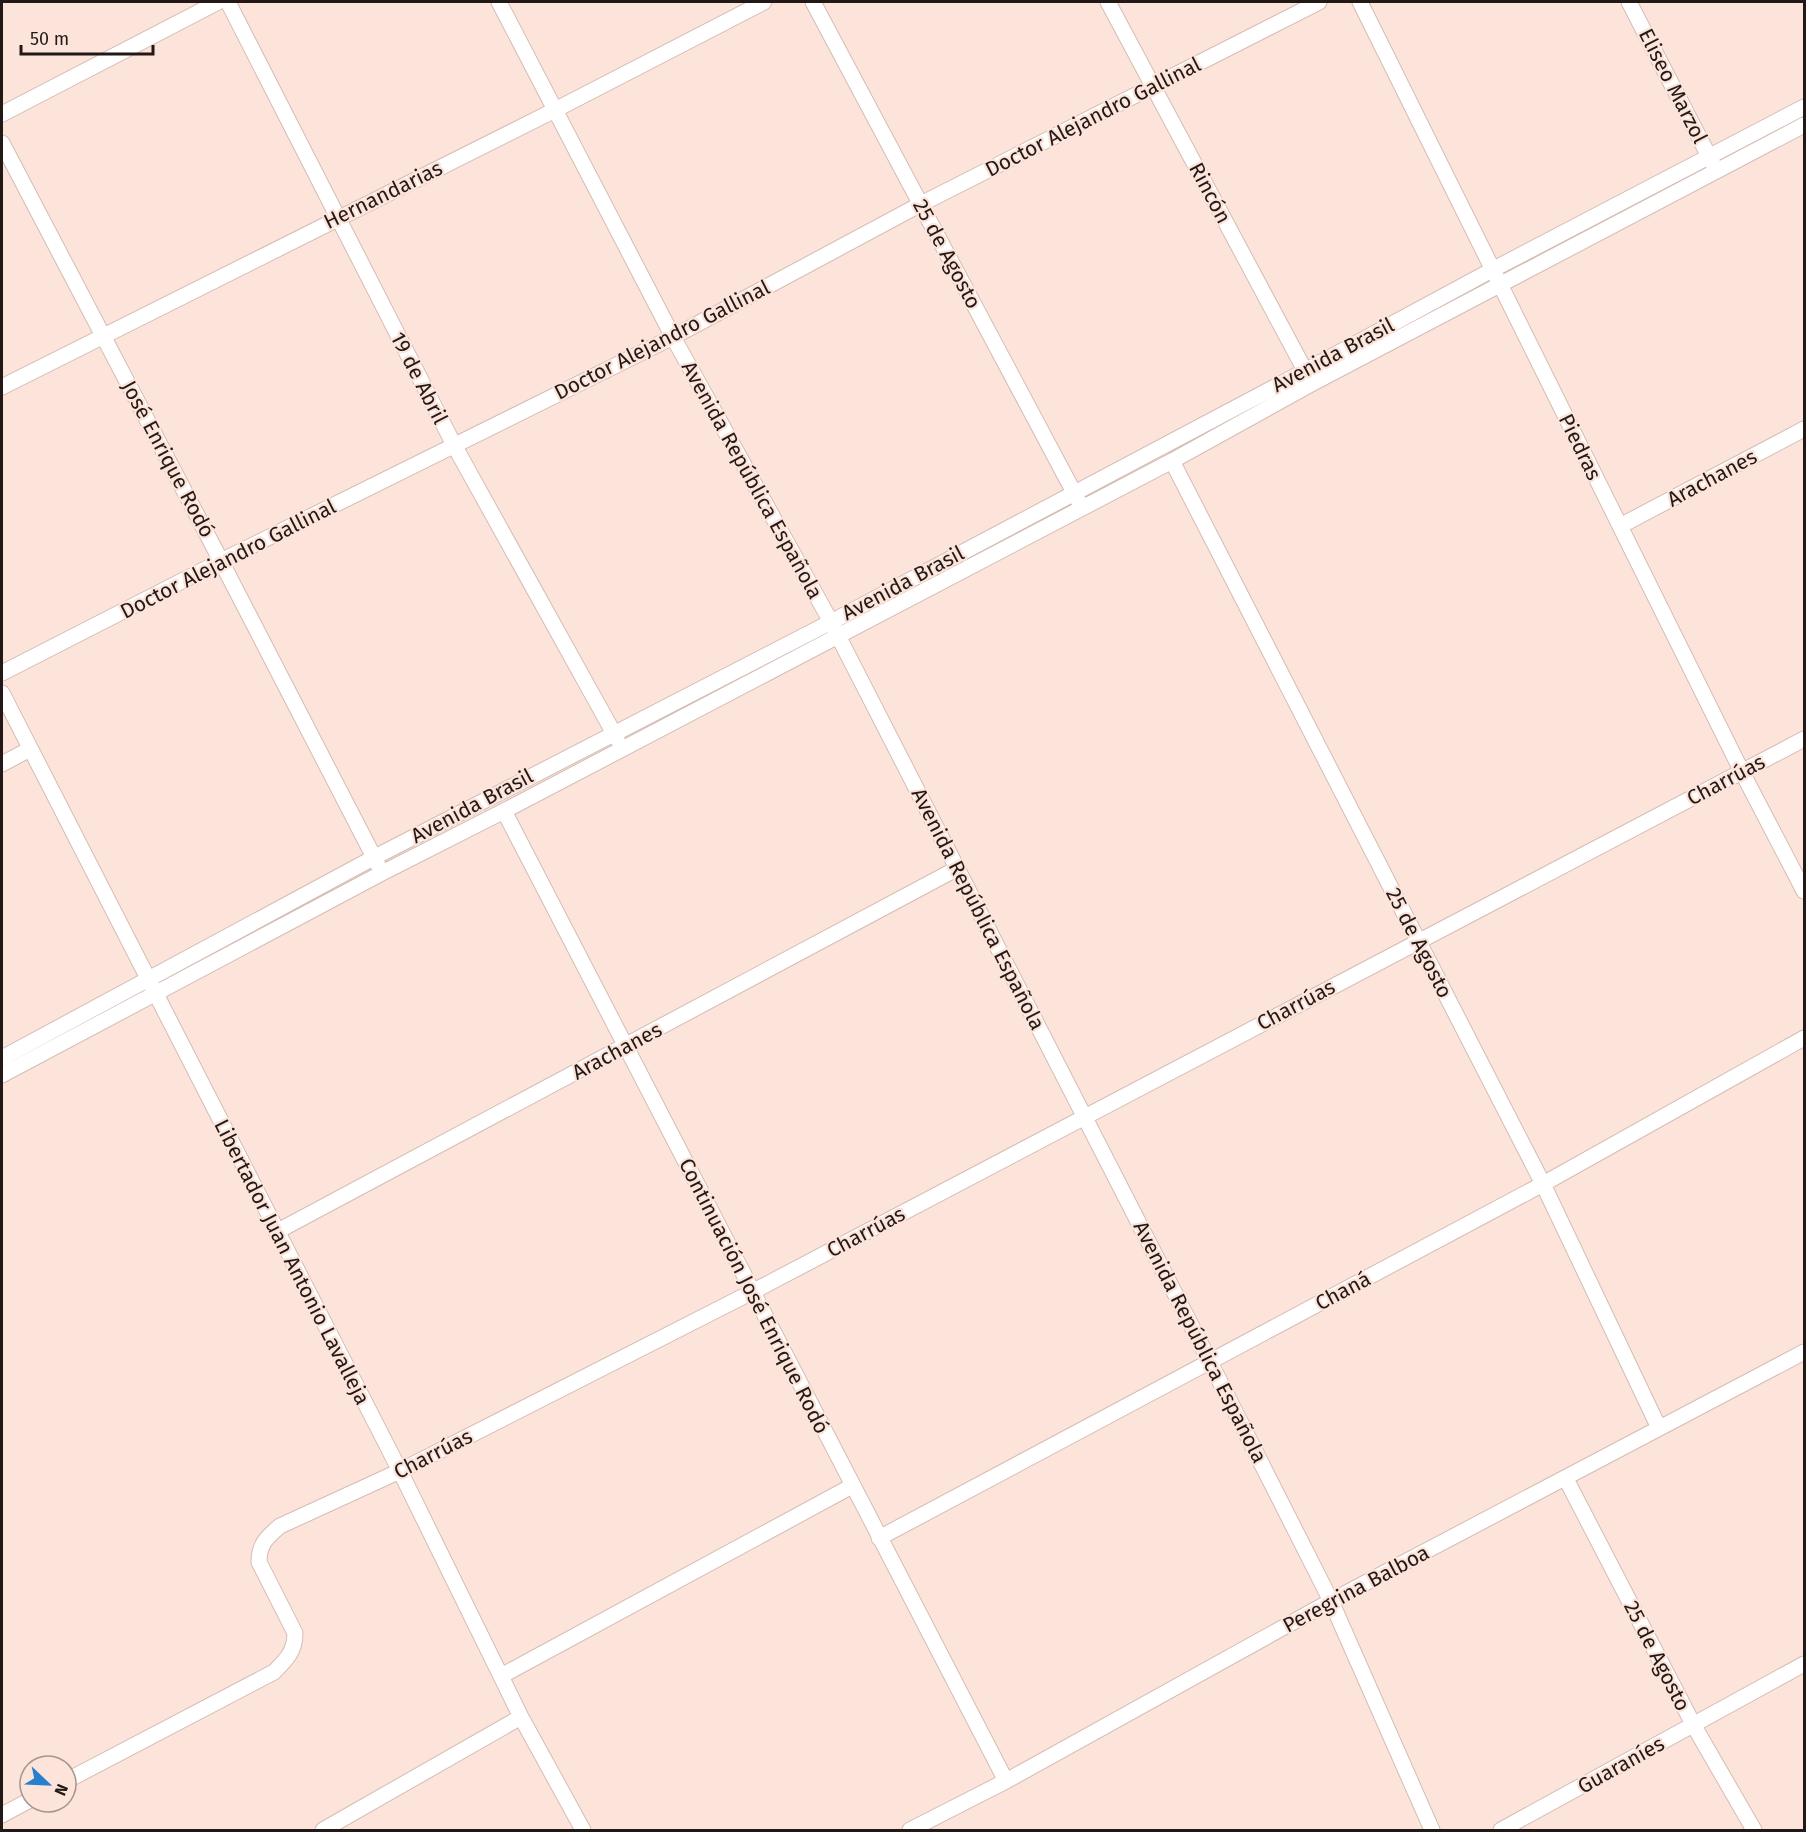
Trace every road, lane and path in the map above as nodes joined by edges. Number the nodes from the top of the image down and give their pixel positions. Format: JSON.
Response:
{"nodes":[{"id":1,"x":218,"y":2,"type":"edge"},
{"id":2,"x":228,"y":2,"type":"edge"},
{"id":3,"x":499,"y":2,"type":"edge"},
{"id":4,"x":764,"y":2,"type":"edge"},
{"id":5,"x":813,"y":2,"type":"edge"},
{"id":6,"x":1108,"y":2,"type":"edge"},
{"id":7,"x":1319,"y":2,"type":"edge"},
{"id":8,"x":1360,"y":2,"type":"edge"},
{"id":9,"x":1629,"y":2,"type":"edge"},
{"id":10,"x":1153,"y":86,"type":"junction"},
{"id":11,"x":1804,"y":107,"type":"edge"},
{"id":12,"x":555,"y":110,"type":"junction"},
{"id":13,"x":2,"y":114,"type":"edge"},
{"id":14,"x":1804,"y":125,"type":"edge"},
{"id":15,"x":2,"y":143,"type":"edge"},
{"id":16,"x":1713,"y":164,"type":"junction"},
{"id":17,"x":921,"y":204,"type":"junction"},
{"id":18,"x":338,"y":218,"type":"junction"},
{"id":19,"x":1492,"y":270,"type":"junction"},
{"id":20,"x":1500,"y":284,"type":"junction"},
{"id":21,"x":103,"y":336,"type":"junction"},
{"id":22,"x":673,"y":337,"type":"junction"},
{"id":23,"x":1309,"y":377,"type":"junction"},
{"id":24,"x":2,"y":387,"type":"edge"},
{"id":25,"x":1804,"y":429,"type":"edge"},
{"id":26,"x":454,"y":445,"type":"junction"},
{"id":27,"x":1172,"y":461,"type":"junction"},
{"id":28,"x":1074,"y":493,"type":"junction"},
{"id":29,"x":1082,"y":507,"type":"junction"},
{"id":30,"x":1620,"y":526,"type":"junction"},
{"id":31,"x":222,"y":561,"type":"junction"},
{"id":32,"x":831,"y":622,"type":"junction"},
{"id":33,"x":837,"y":637,"type":"junction"},
{"id":34,"x":2,"y":673,"type":"edge"},
{"id":35,"x":2,"y":693,"type":"edge"},
{"id":36,"x":613,"y":733,"type":"junction"},
{"id":37,"x":1804,"y":739,"type":"edge"},
{"id":38,"x":622,"y":748,"type":"junction"},
{"id":39,"x":30,"y":749,"type":"junction"},
{"id":40,"x":2,"y":765,"type":"edge"},
{"id":41,"x":1742,"y":772,"type":"junction"},
{"id":42,"x":504,"y":811,"type":"junction"},
{"id":43,"x":375,"y":857,"type":"junction"},
{"id":44,"x":958,"y":868,"type":"junction"},
{"id":45,"x":382,"y":873,"type":"junction"},
{"id":46,"x":1804,"y":891,"type":"edge"},
{"id":47,"x":1418,"y":941,"type":"junction"},
{"id":48,"x":151,"y":986,"type":"junction"},
{"id":49,"x":1804,"y":1038,"type":"edge"},
{"id":50,"x":625,"y":1046,"type":"junction"},
{"id":51,"x":2,"y":1058,"type":"edge"},
{"id":52,"x":2,"y":1075,"type":"edge"},
{"id":53,"x":1085,"y":1117,"type":"junction"},
{"id":54,"x":1543,"y":1184,"type":"junction"},
{"id":55,"x":276,"y":1232,"type":"junction"},
{"id":56,"x":752,"y":1292,"type":"junction"},
{"id":57,"x":1804,"y":1352,"type":"edge"},
{"id":58,"x":1210,"y":1362,"type":"junction"},
{"id":59,"x":1659,"y":1428,"type":"junction"},
{"id":60,"x":400,"y":1471,"type":"junction"},
{"id":61,"x":1566,"y":1479,"type":"junction"},
{"id":62,"x":852,"y":1486,"type":"junction"},
{"id":63,"x":879,"y":1538,"type":"junction"},
{"id":64,"x":1331,"y":1601,"type":"junction"},
{"id":65,"x":1804,"y":1664,"type":"edge"},
{"id":66,"x":501,"y":1676,"type":"junction"},
{"id":67,"x":521,"y":1717,"type":"junction"},
{"id":68,"x":1694,"y":1726,"type":"junction"},
{"id":69,"x":78,"y":1775,"type":"edge"},
{"id":70,"x":1006,"y":1781,"type":"junction"},
{"id":71,"x":18,"y":1806,"type":"edge"},
{"id":72,"x":2,"y":1815,"type":"edge"},
{"id":73,"x":323,"y":1830,"type":"edge"},
{"id":74,"x":583,"y":1830,"type":"edge"},
{"id":75,"x":910,"y":1830,"type":"edge"},
{"id":76,"x":1432,"y":1830,"type":"edge"},
{"id":77,"x":1501,"y":1830,"type":"edge"},
{"id":78,"x":1754,"y":1830,"type":"edge"}],
"edges":[{"from":1,"to":13,"type":"street"},
{"from":2,"to":18,"type":"street","name":"19 de Abril"},
{"from":3,"to":12,"type":"street","name":"Avenida República Española"},
{"from":4,"to":12,"type":"street","name":"Hernandarias"},
{"from":5,"to":17,"type":"street","name":"25 de Agosto"},
{"from":6,"to":10,"type":"street","name":"Rincón"},
{"from":7,"to":10,"type":"street","name":"Doctor Alejandro Gallinal"},
{"from":8,"to":19,"type":"street","name":"Piedras"},
{"from":9,"to":16,"type":"street","name":"Eliseo Marzol"},
{"from":10,"to":17,"type":"street","name":"Doctor Alejandro Gallinal"},
{"from":10,"to":23,"type":"street","name":"Rincón"},
{"from":11,"to":16,"type":"street","name":"Avenida Brasil"},
{"from":12,"to":18,"type":"street","name":"Hernandarias"},
{"from":12,"to":22,"type":"street","name":"Avenida República Española"},
{"from":14,"to":16,"type":"street","name":"Avenida Brasil"},
{"from":15,"to":21,"type":"street","name":"José Enrique Rodó"},
{"from":16,"to":19,"type":"street","name":"Avenida Brasil"},
{"from":16,"to":20,"type":"street","name":"Avenida Brasil"},
{"from":17,"to":22,"type":"street","name":"Doctor Alejandro Gallinal"},
{"from":17,"to":28,"type":"street","name":"25 de Agosto"},
{"from":18,"to":21,"type":"street","name":"Hernandarias"},
{"from":18,"to":26,"type":"street","name":"19 de Abril"},
{"from":19,"to":20,"type":"street","name":"Piedras"},
{"from":19,"to":23,"type":"street","name":"Avenida Brasil"},
{"from":20,"to":23,"type":"street","name":"Avenida Brasil"},
{"from":20,"to":30,"type":"street","name":"Piedras"},
{"from":21,"to":24,"type":"street","name":"Hernandarias"},
{"from":21,"to":31,"type":"street","name":"José Enrique Rodó"},
{"from":22,"to":26,"type":"street","name":"Doctor Alejandro Gallinal"},
{"from":22,"to":32,"type":"street","name":"Avenida República Española"},
{"from":23,"to":27,"type":"street","name":"Avenida Brasil"},
{"from":23,"to":28,"type":"street","name":"Avenida Brasil"},
{"from":25,"to":30,"type":"street","name":"Arachanes"},
{"from":26,"to":31,"type":"street","name":"Doctor Alejandro Gallinal"},
{"from":26,"to":36,"type":"street","name":"19 de Abril"},
{"from":27,"to":29,"type":"street","name":"Avenida Brasil"},
{"from":27,"to":47,"type":"street","name":"25 de Agosto"},
{"from":28,"to":29,"type":"street","name":"25 de Agosto"},
{"from":28,"to":32,"type":"street","name":"Avenida Brasil"},
{"from":29,"to":33,"type":"street","name":"Avenida Brasil"},
{"from":30,"to":41,"type":"street","name":"Piedras"},
{"from":31,"to":34,"type":"street","name":"Doctor Alejandro Gallinal"},
{"from":31,"to":43,"type":"street","name":"José Enrique Rodó"},
{"from":32,"to":33,"type":"street","name":"Avenida República Española"},
{"from":32,"to":36,"type":"street","name":"Avenida Brasil"},
{"from":33,"to":38,"type":"street","name":"Avenida Brasil"},
{"from":33,"to":44,"type":"street","name":"Avenida República Española"},
{"from":35,"to":39,"type":"street","name":"Libertador Juan Antonio Lavalleja"},
{"from":36,"to":38,"type":"street","name":"19 de Abril"},
{"from":36,"to":43,"type":"street","name":"Avenida Brasil"},
{"from":37,"to":41,"type":"street","name":"Charrúas"},
{"from":38,"to":42,"type":"street","name":"Avenida Brasil"},
{"from":39,"to":40,"type":"street"},
{"from":39,"to":48,"type":"street","name":"Libertador Juan Antonio Lavalleja"},
{"from":41,"to":46,"type":"street","name":"Piedras"},
{"from":41,"to":47,"type":"street","name":"Charrúas"},
{"from":42,"to":45,"type":"street","name":"Avenida Brasil"},
{"from":42,"to":50,"type":"street","name":"Continuación José Enrique Rodó"},
{"from":43,"to":45,"type":"street","name":"José Enrique Rodó"},
{"from":43,"to":48,"type":"street","name":"Avenida Brasil"},
{"from":44,"to":50,"type":"street","name":"Arachanes"},
{"from":44,"to":53,"type":"street","name":"Avenida República Española"},
{"from":45,"to":48,"type":"street","name":"Avenida Brasil"},
{"from":47,"to":53,"type":"street","name":"Charrúas"},
{"from":47,"to":54,"type":"street","name":"25 de Agosto"},
{"from":48,"to":51,"type":"street","name":"Avenida Brasil"},
{"from":48,"to":52,"type":"street","name":"Avenida Brasil"},
{"from":48,"to":55,"type":"street","name":"Libertador Juan Antonio Lavalleja"},
{"from":49,"to":54,"type":"street","name":"Chaná"},
{"from":50,"to":55,"type":"street","name":"Arachanes"},
{"from":50,"to":56,"type":"street","name":"Continuación José Enrique Rodó"},
{"from":53,"to":56,"type":"street","name":"Charrúas"},
{"from":53,"to":58,"type":"street","name":"Avenida República Española"},
{"from":54,"to":58,"type":"street","name":"Chaná"},
{"from":54,"to":59,"type":"street","name":"25 de Agosto"},
{"from":55,"to":60,"type":"street","name":"Libertador Juan Antonio Lavalleja"},
{"from":56,"to":60,"type":"street","name":"Charrúas"},
{"from":56,"to":62,"type":"street","name":"Continuación José Enrique Rodó"},
{"from":57,"to":59,"type":"street","name":"Peregrina Balboa"},
{"from":58,"to":63,"type":"street","name":"Chaná"},
{"from":58,"to":64,"type":"street","name":"Avenida República Española"},
{"from":59,"to":61,"type":"street","name":"Peregrina Balboa"},
{"from":60,"to":66,"type":"street","name":"Libertador Juan Antonio Lavalleja"},
{"from":60,"to":69,"type":"street","name":"Charrúas"},
{"from":61,"to":64,"type":"street","name":"Peregrina Balboa"},
{"from":61,"to":68,"type":"street","name":"25 de Agosto"},
{"from":62,"to":63,"type":"street","name":"Continuación José Enrique Rodó"},
{"from":62,"to":66,"type":"street"},
{"from":63,"to":70,"type":"street","name":"Continuación José Enrique Rodó"},
{"from":64,"to":70,"type":"street","name":"Peregrina Balboa"},
{"from":64,"to":76,"type":"street","name":"Avenida República Española"},
{"from":65,"to":68,"type":"street","name":"Guaraníes"},
{"from":66,"to":67,"type":"street","name":"Libertador Juan Antonio Lavalleja"},
{"from":67,"to":73,"type":"street"},
{"from":67,"to":74,"type":"street","name":"Libertador Juan Antonio Lavalleja"},
{"from":68,"to":77,"type":"street","name":"Guaraníes"},
{"from":68,"to":78,"type":"street","name":"25 de Agosto"},
{"from":70,"to":75,"type":"street","name":"Peregrina Balboa"},
{"from":71,"to":72,"type":"street"}]}
